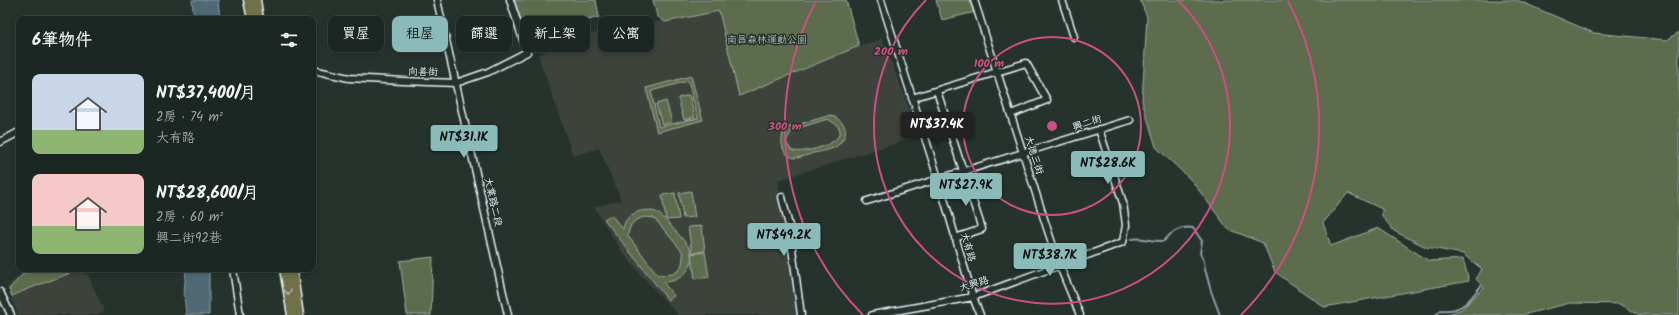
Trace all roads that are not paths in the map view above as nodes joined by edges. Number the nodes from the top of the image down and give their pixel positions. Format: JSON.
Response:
{"nodes":[{"id":1,"x":248,"y":0,"type":"edge"},
{"id":2,"x":256,"y":0,"type":"edge"},
{"id":3,"x":437,"y":0,"type":"edge"},
{"id":4,"x":510,"y":0,"type":"edge"},
{"id":5,"x":881,"y":0,"type":"edge"},
{"id":6,"x":974,"y":0,"type":"edge"},
{"id":7,"x":1062,"y":0,"type":"edge"},
{"id":8,"x":251,"y":16,"type":"edge"},
{"id":9,"x":259,"y":16,"type":"edge"},
{"id":10,"x":1074,"y":37,"type":"dead end"},
{"id":11,"x":316,"y":71,"type":"edge"},
{"id":12,"x":998,"y":72,"type":"junction"},
{"id":13,"x":456,"y":83,"type":"junction"},
{"id":14,"x":937,"y":91,"type":"junction"},
{"id":15,"x":912,"y":98,"type":"junction"},
{"id":16,"x":1011,"y":114,"type":"junction"},
{"id":17,"x":1130,"y":120,"type":"dead end"},
{"id":18,"x":1099,"y":129,"type":"junction"},
{"id":19,"x":16,"y":134,"type":"edge"},
{"id":20,"x":0,"y":142,"type":"edge"},
{"id":21,"x":1024,"y":153,"type":"junction"},
{"id":22,"x":963,"y":170,"type":"junction"},
{"id":23,"x":938,"y":178,"type":"junction"},
{"id":24,"x":782,"y":197,"type":"dead end"},
{"id":25,"x":867,"y":201,"type":"dead end"},
{"id":26,"x":955,"y":238,"type":"junction"},
{"id":27,"x":1059,"y":264,"type":"junction"},
{"id":28,"x":233,"y":272,"type":"edge"},
{"id":29,"x":285,"y":272,"type":"edge"},
{"id":30,"x":292,"y":272,"type":"edge"},
{"id":31,"x":0,"y":292,"type":"edge"},
{"id":32,"x":972,"y":297,"type":"junction"},
{"id":33,"x":11,"y":315,"type":"edge"},
{"id":34,"x":240,"y":315,"type":"edge"},
{"id":35,"x":292,"y":315,"type":"edge"},
{"id":36,"x":299,"y":315,"type":"edge"},
{"id":37,"x":508,"y":315,"type":"edge"},
{"id":38,"x":801,"y":315,"type":"edge"},
{"id":39,"x":872,"y":315,"type":"edge"},
{"id":40,"x":980,"y":315,"type":"edge"},
{"id":41,"x":1080,"y":315,"type":"edge"}],
"edges":[{"from":1,"to":8,"type":"main road"},
{"from":2,"to":9,"type":"main road"},
{"from":3,"to":13,"type":"street","name":"大業路二段"},
{"from":4,"to":13,"type":"street","name":"向善街"},
{"from":5,"to":15,"type":"street","name":"大有路"},
{"from":6,"to":12,"type":"street","name":"大德三街"},
{"from":7,"to":10,"type":"street"},
{"from":11,"to":13,"type":"street","name":"向善街"},
{"from":12,"to":14,"type":"street"},
{"from":12,"to":16,"type":"street","name":"大德三街"},
{"from":12,"to":16,"type":"street"},
{"from":13,"to":37,"type":"street","name":"大業路二段"},
{"from":14,"to":15,"type":"street"},
{"from":14,"to":22,"type":"street"},
{"from":15,"to":23,"type":"street","name":"大有路"},
{"from":16,"to":21,"type":"street","name":"大德三街"},
{"from":17,"to":18,"type":"street","name":"興二街"},
{"from":18,"to":21,"type":"street","name":"興二街"},
{"from":18,"to":27,"type":"street","name":"大興路"},
{"from":19,"to":20,"type":"street"},
{"from":21,"to":22,"type":"street","name":"興二街"},
{"from":21,"to":27,"type":"street","name":"大德三街"},
{"from":22,"to":23,"type":"street","name":"興二街"},
{"from":22,"to":26,"type":"street"},
{"from":23,"to":25,"type":"street","name":"興二街"},
{"from":23,"to":26,"type":"street","name":"大有路"},
{"from":24,"to":38,"type":"street"},
{"from":26,"to":32,"type":"street","name":"大有路"},
{"from":27,"to":32,"type":"street","name":"大興路"},
{"from":27,"to":41,"type":"street","name":"大德三街"},
{"from":28,"to":34,"type":"street"},
{"from":29,"to":35,"type":"main road","one_way":true},
{"from":30,"to":36,"type":"main road"},
{"from":31,"to":33,"type":"street"},
{"from":32,"to":39,"type":"street","name":"大興路"},
{"from":32,"to":40,"type":"street","name":"大有路"}]}
